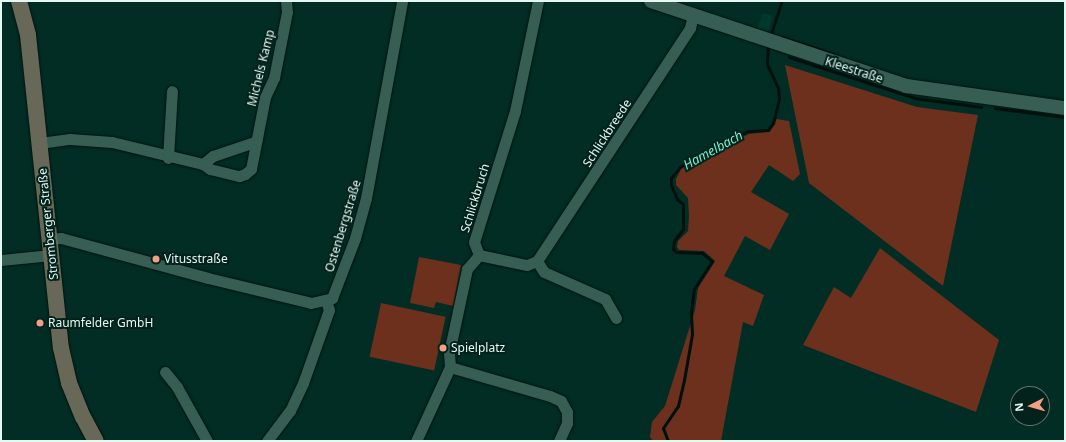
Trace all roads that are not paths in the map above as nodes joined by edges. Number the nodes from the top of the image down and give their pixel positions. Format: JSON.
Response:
{"nodes":[{"id":1,"x":19,"y":1,"type":"edge"},
{"id":2,"x":286,"y":1,"type":"edge"},
{"id":3,"x":402,"y":1,"type":"edge"},
{"id":4,"x":538,"y":1,"type":"edge"},
{"id":5,"x":651,"y":1,"type":"edge"},
{"id":6,"x":693,"y":15,"type":"junction"},
{"id":7,"x":172,"y":91,"type":"dead end"},
{"id":8,"x":1065,"y":108,"type":"edge"},
{"id":9,"x":257,"y":141,"type":"junction"},
{"id":10,"x":40,"y":143,"type":"junction"},
{"id":11,"x":168,"y":158,"type":"junction"},
{"id":12,"x":203,"y":164,"type":"junction"},
{"id":13,"x":49,"y":239,"type":"junction"},
{"id":14,"x":51,"y":255,"type":"junction"},
{"id":15,"x":479,"y":255,"type":"junction"},
{"id":16,"x":1,"y":260,"type":"edge"},
{"id":17,"x":537,"y":261,"type":"junction"},
{"id":18,"x":326,"y":300,"type":"junction"},
{"id":19,"x":616,"y":318,"type":"dead end"},
{"id":20,"x":450,"y":367,"type":"junction"},
{"id":21,"x":165,"y":372,"type":"dead end"},
{"id":22,"x":96,"y":441,"type":"edge"},
{"id":23,"x":207,"y":441,"type":"edge"},
{"id":24,"x":266,"y":441,"type":"edge"},
{"id":25,"x":416,"y":441,"type":"edge"},
{"id":26,"x":559,"y":441,"type":"edge"}],
"edges":[{"from":1,"to":10,"type":"main road","name":"Stromberger Straße"},
{"from":2,"to":9,"type":"street","name":"Michels Kamp"},
{"from":3,"to":18,"type":"street","name":"Ostenbergstraße"},
{"from":4,"to":15,"type":"street","name":"Schlickbruch"},
{"from":5,"to":6,"type":"street","name":"Kleestraße"},
{"from":6,"to":8,"type":"street","name":"Kleestraße"},
{"from":6,"to":17,"type":"street","name":"Schlickbreede"},
{"from":7,"to":11,"type":"street"},
{"from":9,"to":12,"type":"street"},
{"from":9,"to":12,"type":"street","name":"Michels Kamp"},
{"from":10,"to":11,"type":"street","name":"Michels Kamp"},
{"from":10,"to":13,"type":"main road","name":"Stromberger Straße"},
{"from":11,"to":12,"type":"street","name":"Michels Kamp"},
{"from":13,"to":14,"type":"main road","name":"Stromberger Straße"},
{"from":13,"to":18,"type":"street"},
{"from":14,"to":16,"type":"street"},
{"from":14,"to":22,"type":"main road","name":"Stromberger Straße"},
{"from":15,"to":17,"type":"street"},
{"from":15,"to":20,"type":"street"},
{"from":17,"to":19,"type":"street"},
{"from":18,"to":24,"type":"street"},
{"from":20,"to":25,"type":"street"},
{"from":20,"to":26,"type":"street"},
{"from":21,"to":23,"type":"street"}]}
